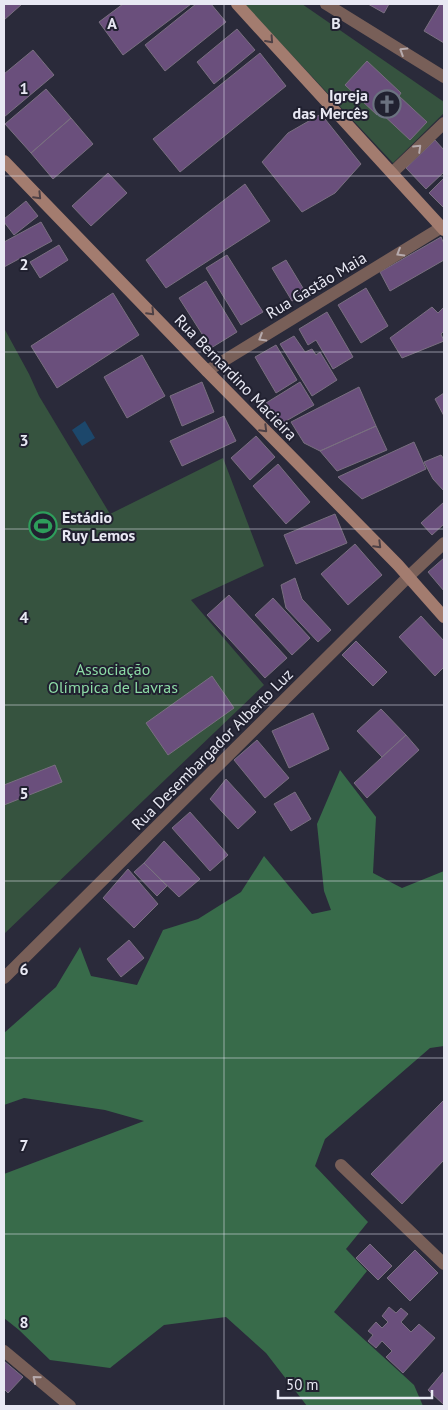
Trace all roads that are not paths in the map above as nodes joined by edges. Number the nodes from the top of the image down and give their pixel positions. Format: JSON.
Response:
{"nodes":[{"id":1,"x":237,"y":4,"type":"edge"},
{"id":2,"x":326,"y":4,"type":"edge"},
{"id":3,"x":444,"y":77,"type":"edge"},
{"id":4,"x":444,"y":123,"type":"edge"},
{"id":5,"x":5,"y":165,"type":"edge"},
{"id":6,"x":392,"y":173,"type":"junction"},
{"id":7,"x":443,"y":229,"type":"edge"},
{"id":8,"x":207,"y":371,"type":"junction"},
{"id":9,"x":444,"y":543,"type":"edge"},
{"id":10,"x":408,"y":577,"type":"junction"},
{"id":11,"x":444,"y":617,"type":"edge"},
{"id":12,"x":4,"y":978,"type":"edge"},
{"id":13,"x":341,"y":1165,"type":"dead end"},
{"id":14,"x":444,"y":1264,"type":"edge"},
{"id":15,"x":4,"y":1351,"type":"edge"},
{"id":16,"x":70,"y":1406,"type":"edge"}],
"edges":[{"from":1,"to":6,"type":"main road","one_way":true},
{"from":3,"to":2,"type":"street","one_way":true},
{"from":6,"to":4,"type":"street","one_way":true},
{"from":5,"to":8,"type":"main road","name":"Rua Bernardino Macieira","one_way":true},
{"from":6,"to":7,"type":"main road"},
{"from":7,"to":8,"type":"street","name":"Rua Gastão Maia","one_way":true},
{"from":8,"to":10,"type":"main road","name":"Rua Bernardino Macieira","one_way":true},
{"from":9,"to":10,"type":"street","name":"Rua Desembargador Alberto Luz"},
{"from":10,"to":11,"type":"main road","name":"Rua Bernardino Macieira"},
{"from":10,"to":12,"type":"street","name":"Rua Desembargador Alberto Luz"},
{"from":13,"to":14,"type":"street"},
{"from":16,"to":15,"type":"street","one_way":true}]}
